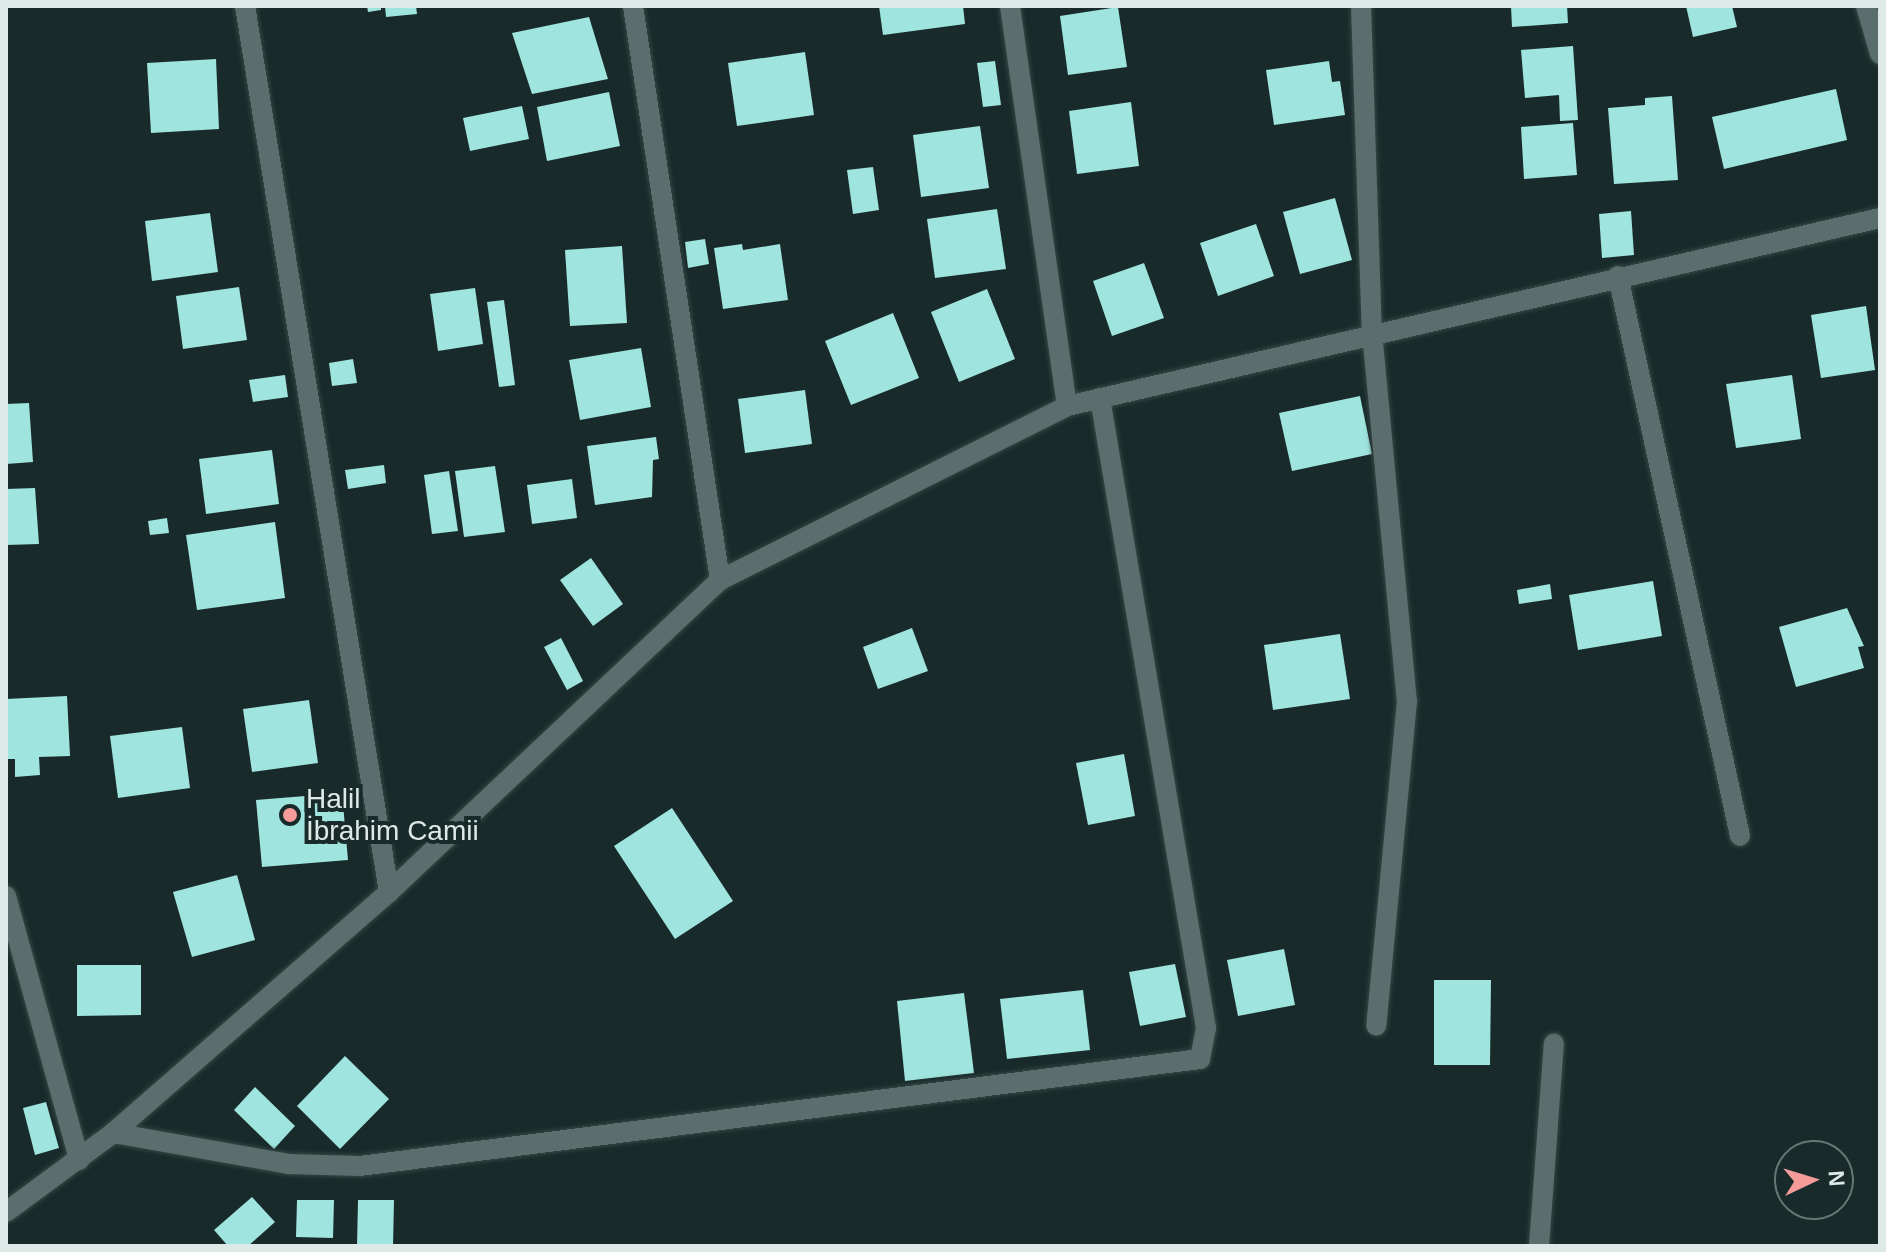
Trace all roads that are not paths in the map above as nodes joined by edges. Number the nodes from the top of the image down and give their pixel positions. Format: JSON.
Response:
{"nodes":[{"id":1,"x":245,"y":6,"type":"edge"},
{"id":2,"x":633,"y":6,"type":"edge"},
{"id":3,"x":1010,"y":6,"type":"edge"},
{"id":4,"x":1361,"y":6,"type":"edge"},
{"id":5,"x":1866,"y":6,"type":"edge"},
{"id":6,"x":1880,"y":54,"type":"edge"},
{"id":7,"x":1880,"y":218,"type":"edge"},
{"id":8,"x":1618,"y":276,"type":"junction"},
{"id":9,"x":1372,"y":332,"type":"junction"},
{"id":10,"x":1100,"y":398,"type":"junction"},
{"id":11,"x":1067,"y":406,"type":"junction"},
{"id":12,"x":720,"y":580,"type":"junction"},
{"id":13,"x":1740,"y":836,"type":"dead end"},
{"id":14,"x":389,"y":892,"type":"junction"},
{"id":15,"x":6,"y":896,"type":"edge"},
{"id":16,"x":1376,"y":1026,"type":"dead end"},
{"id":17,"x":1554,"y":1044,"type":"dead end"},
{"id":18,"x":113,"y":1133,"type":"junction"},
{"id":19,"x":79,"y":1160,"type":"junction"},
{"id":20,"x":6,"y":1212,"type":"edge"},
{"id":21,"x":1539,"y":1246,"type":"edge"}],
"edges":[{"from":1,"to":14,"type":"street"},
{"from":2,"to":12,"type":"street"},
{"from":3,"to":11,"type":"street"},
{"from":4,"to":9,"type":"street"},
{"from":5,"to":6,"type":"street"},
{"from":7,"to":8,"type":"street"},
{"from":8,"to":9,"type":"street"},
{"from":8,"to":13,"type":"street"},
{"from":9,"to":10,"type":"street"},
{"from":9,"to":16,"type":"street"},
{"from":10,"to":11,"type":"street"},
{"from":10,"to":18,"type":"street"},
{"from":11,"to":12,"type":"street"},
{"from":12,"to":14,"type":"street"},
{"from":14,"to":18,"type":"street"},
{"from":15,"to":19,"type":"street"},
{"from":17,"to":21,"type":"street"},
{"from":18,"to":19,"type":"street"},
{"from":19,"to":20,"type":"street"}]}
